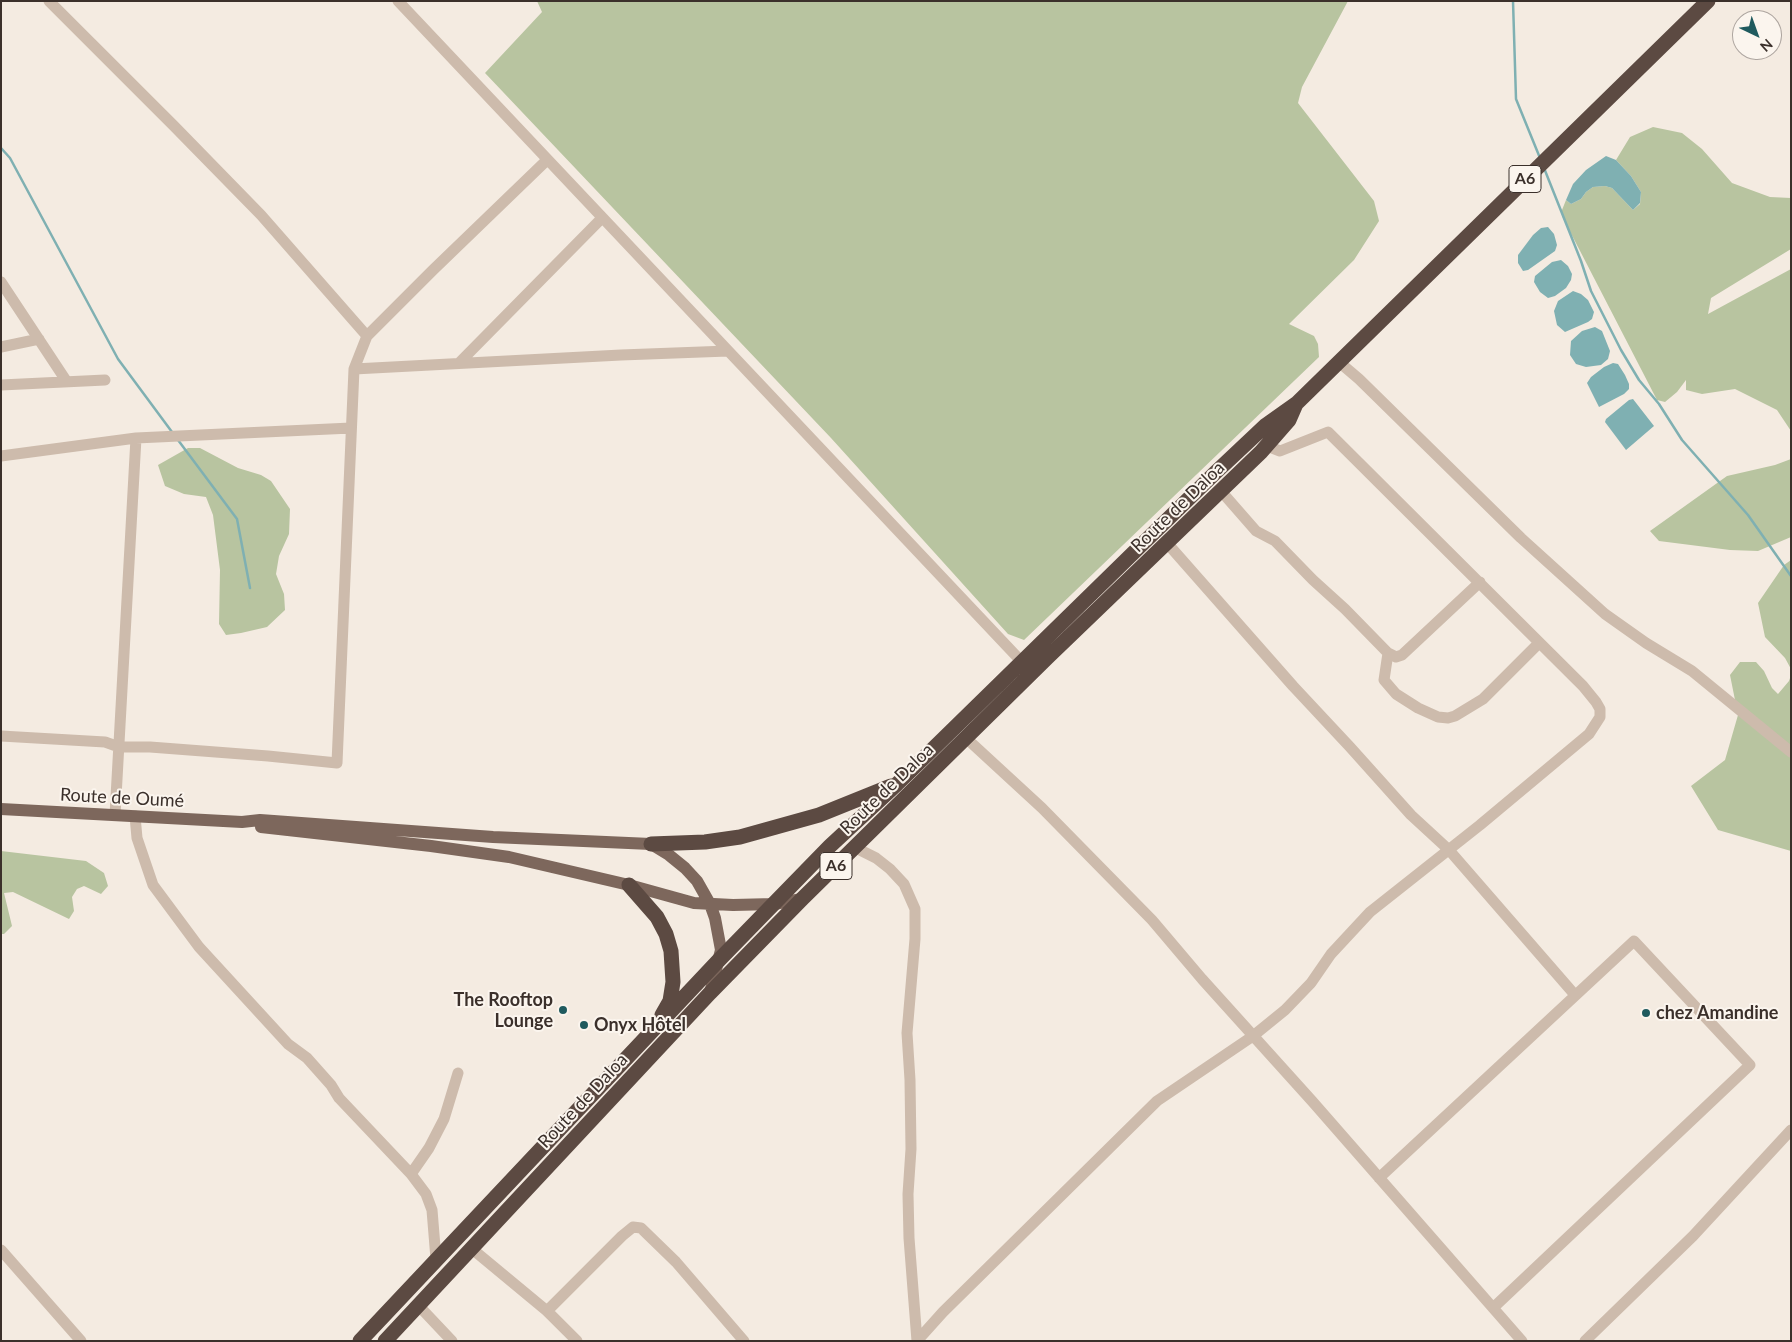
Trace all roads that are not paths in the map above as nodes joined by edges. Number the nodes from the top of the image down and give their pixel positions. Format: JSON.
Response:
{"nodes":[{"id":1,"x":49,"y":1,"type":"edge"},
{"id":2,"x":398,"y":1,"type":"edge"},
{"id":3,"x":1708,"y":1,"type":"edge"},
{"id":4,"x":547,"y":160,"type":"junction"},
{"id":5,"x":602,"y":218,"type":"junction"},
{"id":6,"x":1,"y":282,"type":"edge"},
{"id":7,"x":367,"y":336,"type":"junction"},
{"id":8,"x":39,"y":339,"type":"junction"},
{"id":9,"x":1,"y":347,"type":"edge"},
{"id":10,"x":728,"y":351,"type":"junction"},
{"id":11,"x":1339,"y":362,"type":"junction"},
{"id":12,"x":459,"y":364,"type":"junction"},
{"id":13,"x":354,"y":369,"type":"junction"},
{"id":14,"x":105,"y":380,"type":"dead end"},
{"id":15,"x":67,"y":382,"type":"junction"},
{"id":16,"x":1,"y":385,"type":"edge"},
{"id":17,"x":1297,"y":403,"type":"junction"},
{"id":18,"x":351,"y":428,"type":"junction"},
{"id":19,"x":136,"y":438,"type":"junction"},
{"id":20,"x":1267,"y":446,"type":"junction"},
{"id":21,"x":1,"y":456,"type":"edge"},
{"id":22,"x":1221,"y":491,"type":"junction"},
{"id":23,"x":1167,"y":542,"type":"junction"},
{"id":24,"x":1480,"y":582,"type":"junction"},
{"id":25,"x":1539,"y":643,"type":"junction"},
{"id":26,"x":1388,"y":653,"type":"junction"},
{"id":27,"x":1021,"y":661,"type":"junction"},
{"id":28,"x":1,"y":736,"type":"edge"},
{"id":29,"x":966,"y":738,"type":"junction"},
{"id":30,"x":119,"y":747,"type":"junction"},
{"id":31,"x":1791,"y":752,"type":"edge"},
{"id":32,"x":897,"y":784,"type":"junction"},
{"id":33,"x":1,"y":809,"type":"edge"},
{"id":34,"x":114,"y":815,"type":"junction"},
{"id":35,"x":135,"y":816,"type":"junction"},
{"id":36,"x":242,"y":822,"type":"junction"},
{"id":37,"x":651,"y":844,"type":"junction"},
{"id":38,"x":854,"y":847,"type":"junction"},
{"id":39,"x":1449,"y":850,"type":"junction"},
{"id":40,"x":629,"y":884,"type":"junction"},
{"id":41,"x":802,"y":899,"type":"junction"},
{"id":42,"x":710,"y":904,"type":"junction"},
{"id":43,"x":774,"y":904,"type":"junction"},
{"id":44,"x":719,"y":960,"type":"junction"},
{"id":45,"x":710,"y":993,"type":"junction"},
{"id":46,"x":1575,"y":995,"type":"junction"},
{"id":47,"x":656,"y":1027,"type":"junction"},
{"id":48,"x":1253,"y":1036,"type":"junction"},
{"id":49,"x":458,"y":1073,"type":"dead end"},
{"id":50,"x":1791,"y":1130,"type":"edge"},
{"id":51,"x":411,"y":1174,"type":"junction"},
{"id":52,"x":1379,"y":1178,"type":"junction"},
{"id":53,"x":470,"y":1248,"type":"junction"},
{"id":54,"x":1,"y":1250,"type":"edge"},
{"id":55,"x":436,"y":1259,"type":"junction"},
{"id":56,"x":418,"y":1306,"type":"junction"},
{"id":57,"x":1493,"y":1308,"type":"junction"},
{"id":58,"x":547,"y":1311,"type":"junction"},
{"id":59,"x":81,"y":1341,"type":"edge"},
{"id":60,"x":360,"y":1341,"type":"edge"},
{"id":61,"x":385,"y":1341,"type":"edge"},
{"id":62,"x":452,"y":1341,"type":"edge"},
{"id":63,"x":577,"y":1341,"type":"edge"},
{"id":64,"x":744,"y":1341,"type":"edge"},
{"id":65,"x":917,"y":1341,"type":"edge"},
{"id":66,"x":1522,"y":1341,"type":"edge"},
{"id":67,"x":1585,"y":1341,"type":"edge"}],
"edges":[{"from":1,"to":7,"type":"street"},
{"from":2,"to":4,"type":"street"},
{"from":3,"to":11,"type":"highway","number":"A6"},
{"from":4,"to":5,"type":"street"},
{"from":4,"to":7,"type":"street"},
{"from":5,"to":10,"type":"street"},
{"from":5,"to":12,"type":"street"},
{"from":6,"to":8,"type":"street"},
{"from":7,"to":13,"type":"street"},
{"from":8,"to":9,"type":"street"},
{"from":8,"to":15,"type":"street"},
{"from":10,"to":12,"type":"street"},
{"from":10,"to":27,"type":"street"},
{"from":11,"to":17,"type":"highway","number":"A6"},
{"from":11,"to":31,"type":"street"},
{"from":12,"to":13,"type":"street"},
{"from":13,"to":18,"type":"street"},
{"from":14,"to":15,"type":"street"},
{"from":15,"to":16,"type":"street"},
{"from":17,"to":20,"type":"highway","name":"Route de Daloa","number":"A6"},
{"from":17,"to":27,"type":"highway","number":"A6"},
{"from":18,"to":19,"type":"street"},
{"from":18,"to":30,"type":"street"},
{"from":19,"to":21,"type":"street"},
{"from":19,"to":30,"type":"street"},
{"from":20,"to":22,"type":"highway","name":"Route de Daloa","number":"A6"},
{"from":20,"to":24,"type":"street"},
{"from":22,"to":23,"type":"highway","name":"Route de Daloa","number":"A6"},
{"from":22,"to":26,"type":"street"},
{"from":23,"to":29,"type":"highway","name":"Route de Daloa","number":"A6"},
{"from":23,"to":39,"type":"street"},
{"from":24,"to":25,"type":"street"},
{"from":24,"to":26,"type":"street"},
{"from":25,"to":26,"type":"street"},
{"from":25,"to":39,"type":"street"},
{"from":27,"to":32,"type":"highway","number":"A6"},
{"from":28,"to":30,"type":"street"},
{"from":29,"to":38,"type":"highway","name":"Route de Daloa","number":"A6"},
{"from":29,"to":48,"type":"street"},
{"from":30,"to":34,"type":"street"},
{"from":32,"to":37,"type":"highway"},
{"from":32,"to":43,"type":"highway","name":"Route de Daloa","number":"A6"},
{"from":33,"to":34,"type":"main road","name":"Route de Oumé"},
{"from":34,"to":35,"type":"main road","name":"Route de Oumé"},
{"from":35,"to":36,"type":"main road","name":"Route de Oumé"},
{"from":35,"to":51,"type":"street"},
{"from":36,"to":37,"type":"main road"},
{"from":36,"to":40,"type":"main road"},
{"from":37,"to":42,"type":"main road"},
{"from":38,"to":41,"type":"highway","name":"Route de Daloa","number":"A6"},
{"from":38,"to":65,"type":"street"},
{"from":39,"to":46,"type":"street"},
{"from":39,"to":48,"type":"street"},
{"from":40,"to":42,"type":"main road"},
{"from":40,"to":47,"type":"highway"},
{"from":41,"to":43,"type":"main road"},
{"from":41,"to":45,"type":"highway","name":"Route de Daloa","number":"A6"},
{"from":42,"to":43,"type":"main road"},
{"from":42,"to":44,"type":"main road"},
{"from":43,"to":44,"type":"highway","name":"Route de Daloa","number":"A6"},
{"from":44,"to":45,"type":"main road"},
{"from":44,"to":47,"type":"highway","name":"Route de Daloa","number":"A6"},
{"from":45,"to":53,"type":"highway","name":"Route de Daloa","number":"A6"},
{"from":46,"to":52,"type":"street"},
{"from":46,"to":57,"type":"street"},
{"from":47,"to":55,"type":"highway","name":"Route de Daloa","number":"A6"},
{"from":48,"to":52,"type":"street"},
{"from":48,"to":65,"type":"street"},
{"from":49,"to":51,"type":"street"},
{"from":50,"to":67,"type":"street"},
{"from":51,"to":55,"type":"street"},
{"from":52,"to":57,"type":"street"},
{"from":53,"to":56,"type":"highway","name":"Route de Daloa","number":"A6"},
{"from":53,"to":58,"type":"street"},
{"from":54,"to":59,"type":"street"},
{"from":55,"to":60,"type":"highway","name":"Route de Daloa","number":"A6"},
{"from":56,"to":61,"type":"highway","name":"Route de Daloa","number":"A6"},
{"from":56,"to":62,"type":"street"},
{"from":57,"to":66,"type":"street"},
{"from":58,"to":63,"type":"street"},
{"from":58,"to":64,"type":"street"}]}
